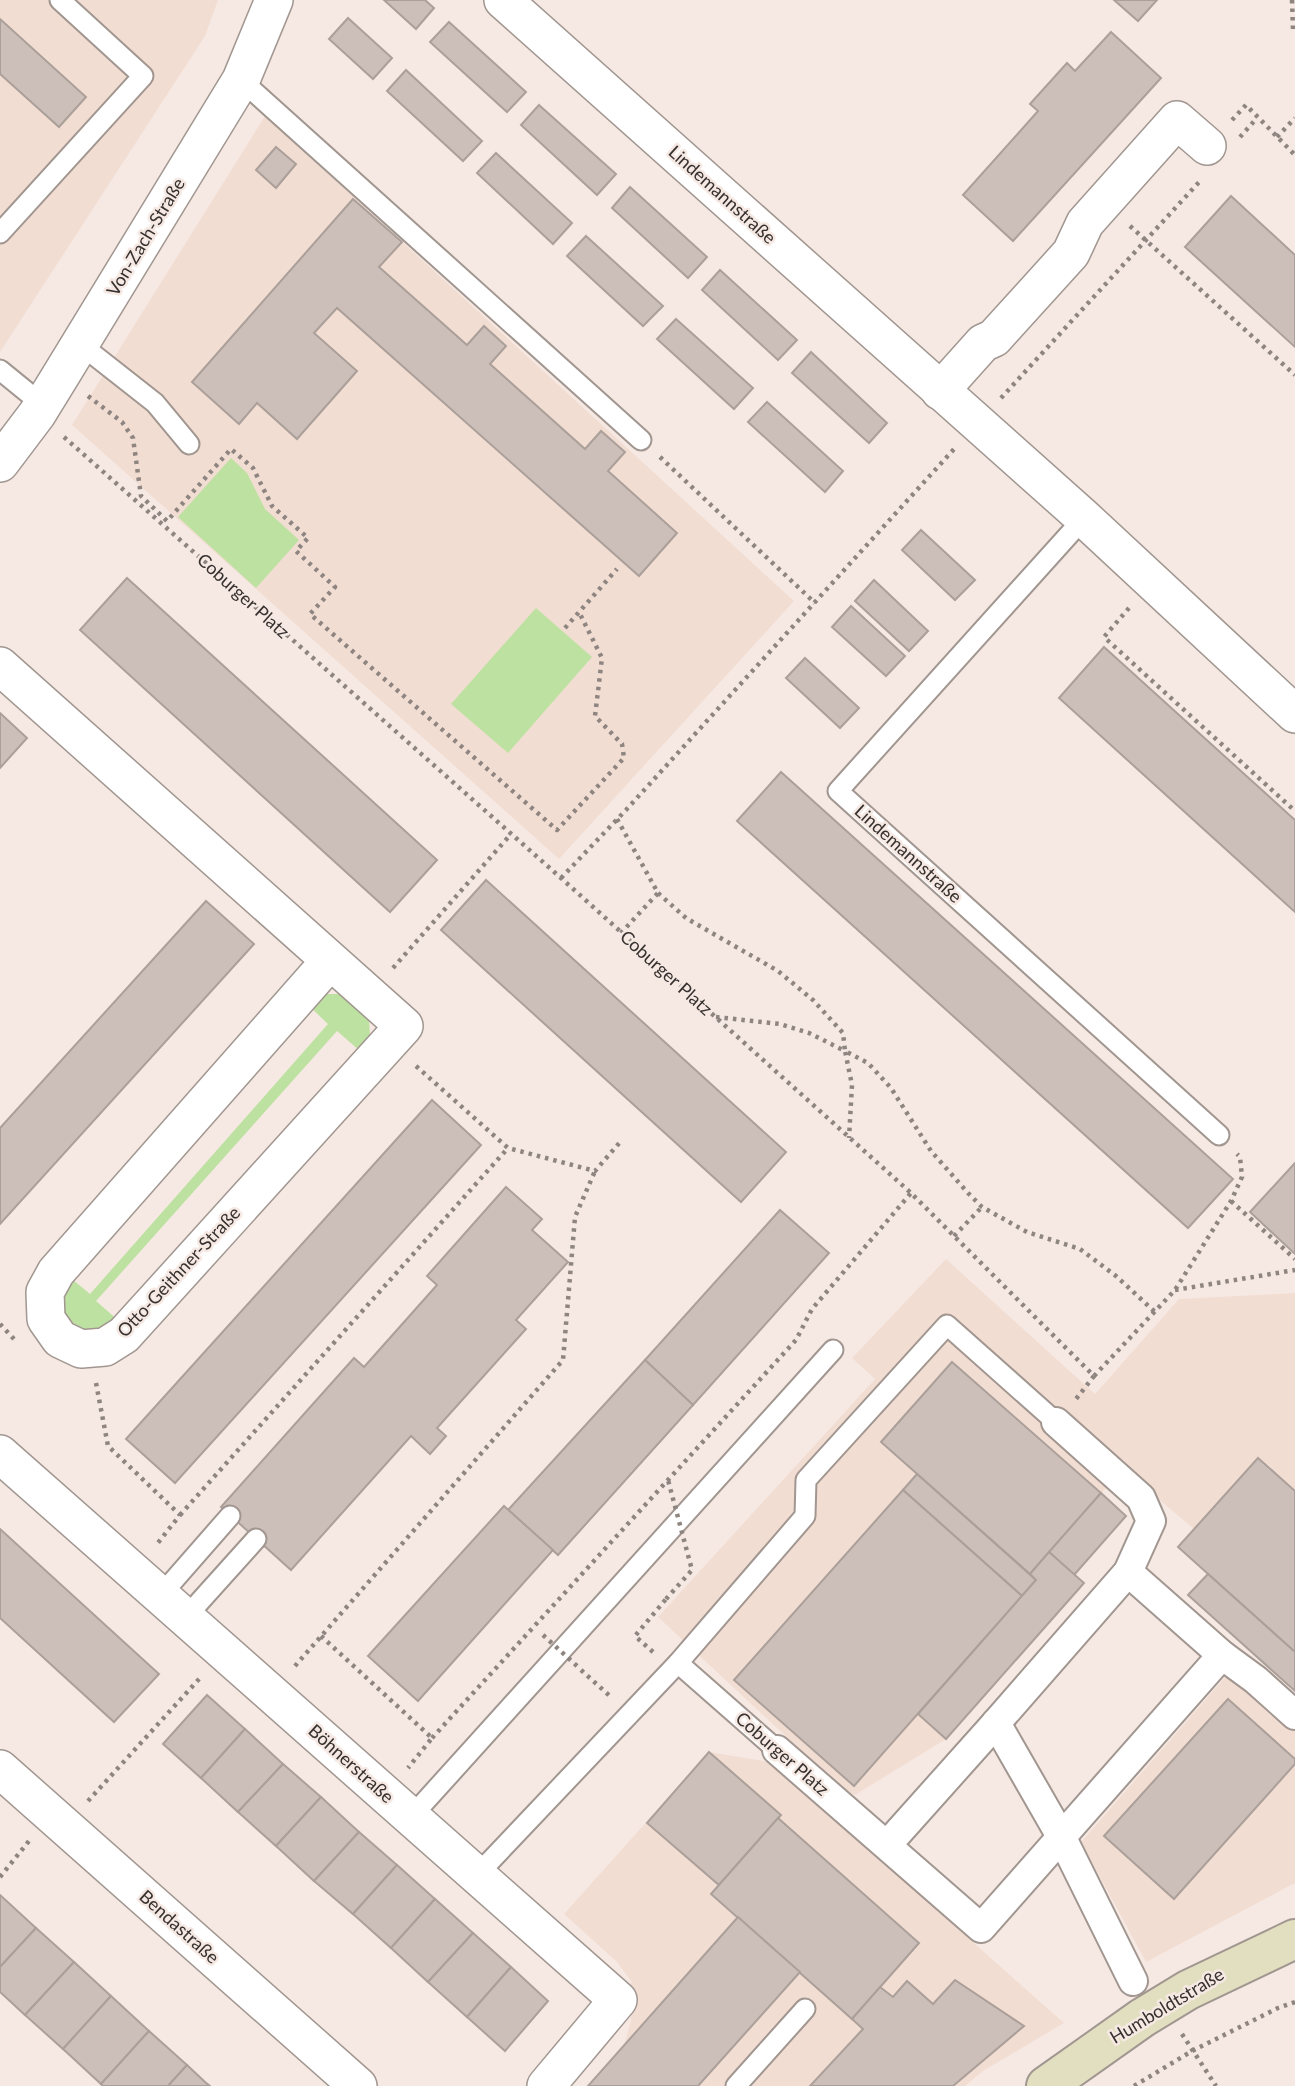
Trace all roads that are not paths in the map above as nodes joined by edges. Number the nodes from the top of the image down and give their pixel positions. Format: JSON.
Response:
{"nodes":[{"id":1,"x":60,"y":0,"type":"edge"},
{"id":2,"x":274,"y":0,"type":"edge"},
{"id":3,"x":503,"y":0,"type":"edge"},
{"id":4,"x":241,"y":80,"type":"junction"},
{"id":5,"x":1216,"y":155,"type":"road end"},
{"id":6,"x":0,"y":233,"type":"edge"},
{"id":7,"x":80,"y":344,"type":"junction"},
{"id":8,"x":0,"y":370,"type":"edge"},
{"id":9,"x":940,"y":391,"type":"junction"},
{"id":10,"x":47,"y":398,"type":"junction"},
{"id":11,"x":641,"y":440,"type":"road end"},
{"id":12,"x":188,"y":444,"type":"dead end"},
{"id":13,"x":0,"y":463,"type":"edge"},
{"id":14,"x":1084,"y":518,"type":"junction"},
{"id":15,"x":0,"y":666,"type":"edge"},
{"id":16,"x":1295,"y":713,"type":"edge"},
{"id":17,"x":330,"y":961,"type":"junction"},
{"id":18,"x":1219,"y":1135,"type":"road end"},
{"id":19,"x":833,"y":1350,"type":"dead end"},
{"id":20,"x":1056,"y":1422,"type":"joint"},
{"id":21,"x":13,"y":1466,"type":"edge"},
{"id":22,"x":230,"y":1516,"type":"dead end"},
{"id":23,"x":256,"y":1539,"type":"dead end"},
{"id":24,"x":1128,"y":1572,"type":"junction"},
{"id":25,"x":172,"y":1607,"type":"junction"},
{"id":26,"x":1222,"y":1655,"type":"junction"},
{"id":27,"x":677,"y":1663,"type":"junction"},
{"id":28,"x":1295,"y":1715,"type":"edge"},
{"id":29,"x":996,"y":1723,"type":"junction"},
{"id":30,"x":777,"y":1750,"type":"joint"},
{"id":31,"x":0,"y":1769,"type":"edge"},
{"id":32,"x":398,"y":1806,"type":"junction"},
{"id":33,"x":1062,"y":1838,"type":"junction"},
{"id":34,"x":887,"y":1845,"type":"junction"},
{"id":35,"x":477,"y":1875,"type":"junction"},
{"id":36,"x":1295,"y":1939,"type":"edge"},
{"id":37,"x":1133,"y":1980,"type":"dead end"},
{"id":38,"x":805,"y":2009,"type":"dead end"},
{"id":39,"x":358,"y":2086,"type":"edge"},
{"id":40,"x":546,"y":2086,"type":"edge"},
{"id":41,"x":736,"y":2086,"type":"edge"},
{"id":42,"x":1046,"y":2086,"type":"edge"}],
"edges":[{"from":1,"to":6,"type":"lane"},
{"from":2,"to":4,"type":"street","name":"Von-Zach-Straße"},
{"from":3,"to":9,"type":"street","name":"Lindemannstraße"},
{"from":4,"to":7,"type":"street","name":"Von-Zach-Straße"},
{"from":4,"to":11,"type":"lane"},
{"from":5,"to":9,"type":"street"},
{"from":7,"to":10,"type":"street","name":"Von-Zach-Straße"},
{"from":7,"to":12,"type":"lane"},
{"from":8,"to":10,"type":"lane"},
{"from":9,"to":14,"type":"street","name":"Lindemannstraße"},
{"from":10,"to":13,"type":"street","name":"Von-Zach-Straße"},
{"from":14,"to":16,"type":"street","name":"Lindemannstraße"},
{"from":14,"to":18,"type":"lane","name":"Lindemannstraße"},
{"from":15,"to":17,"type":"street"},
{"from":17,"to":17,"type":"street","name":"Otto-Geithner-Straße"},
{"from":19,"to":32,"type":"lane"},
{"from":20,"to":24,"type":"street"},
{"from":20,"to":27,"type":"lane"},
{"from":21,"to":25,"type":"street","name":"Böhnerstraße"},
{"from":22,"to":25,"type":"lane"},
{"from":23,"to":25,"type":"lane"},
{"from":24,"to":26,"type":"street"},
{"from":24,"to":29,"type":"street"},
{"from":25,"to":32,"type":"street","name":"Böhnerstraße"},
{"from":26,"to":28,"type":"street"},
{"from":26,"to":33,"type":"street","name":"Coburger Platz"},
{"from":27,"to":30,"type":"lane","name":"Coburger Platz"},
{"from":27,"to":35,"type":"lane"},
{"from":29,"to":33,"type":"street"},
{"from":29,"to":34,"type":"street"},
{"from":30,"to":34,"type":"street","name":"Coburger Platz"},
{"from":31,"to":39,"type":"street","name":"Bendastraße"},
{"from":32,"to":35,"type":"street","name":"Böhnerstraße"},
{"from":33,"to":34,"type":"street","name":"Coburger Platz"},
{"from":33,"to":37,"type":"street"},
{"from":35,"to":40,"type":"street","name":"Böhnerstraße"},
{"from":36,"to":42,"type":"main road","name":"Humboldtstraße"},
{"from":38,"to":41,"type":"lane"}]}
